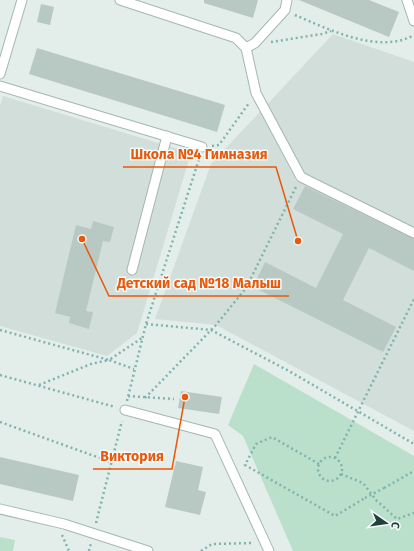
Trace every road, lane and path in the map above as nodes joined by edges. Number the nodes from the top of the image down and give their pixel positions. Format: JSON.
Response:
{"nodes":[{"id":1,"x":22,"y":0,"type":"edge"},
{"id":2,"x":120,"y":0,"type":"edge"},
{"id":3,"x":287,"y":0,"type":"edge"},
{"id":4,"x":407,"y":0,"type":"edge"},
{"id":5,"x":285,"y":10,"type":"junction"},
{"id":6,"x":414,"y":21,"type":"edge"},
{"id":7,"x":331,"y":30,"type":"junction"},
{"id":8,"x":414,"y":35,"type":"edge"},
{"id":9,"x":255,"y":43,"type":"junction"},
{"id":10,"x":246,"y":48,"type":"junction"},
{"id":11,"x":0,"y":74,"type":"edge"},
{"id":12,"x":0,"y":86,"type":"edge"},
{"id":13,"x":256,"y":93,"type":"junction"},
{"id":14,"x":167,"y":136,"type":"junction"},
{"id":15,"x":202,"y":147,"type":"junction"},
{"id":16,"x":301,"y":177,"type":"junction"},
{"id":17,"x":414,"y":233,"type":"edge"},
{"id":18,"x":132,"y":270,"type":"dead end"},
{"id":19,"x":414,"y":299,"type":"edge"},
{"id":20,"x":146,"y":324,"type":"junction"},
{"id":21,"x":0,"y":330,"type":"edge"},
{"id":22,"x":211,"y":330,"type":"junction"},
{"id":23,"x":143,"y":338,"type":"junction"},
{"id":24,"x":110,"y":360,"type":"junction"},
{"id":25,"x":134,"y":369,"type":"junction"},
{"id":26,"x":0,"y":375,"type":"edge"},
{"id":27,"x":38,"y":385,"type":"junction"},
{"id":28,"x":128,"y":396,"type":"junction"},
{"id":29,"x":145,"y":398,"type":"junction"},
{"id":30,"x":174,"y":400,"type":"dead end"},
{"id":31,"x":125,"y":410,"type":"junction"},
{"id":32,"x":358,"y":411,"type":"junction"},
{"id":33,"x":0,"y":422,"type":"edge"},
{"id":34,"x":414,"y":444,"type":"edge"},
{"id":35,"x":335,"y":458,"type":"junction"},
{"id":36,"x":111,"y":462,"type":"junction"},
{"id":37,"x":318,"y":464,"type":"junction"},
{"id":38,"x":414,"y":471,"type":"edge"},
{"id":39,"x":341,"y":474,"type":"junction"},
{"id":40,"x":0,"y":509,"type":"edge"},
{"id":41,"x":414,"y":513,"type":"edge"},
{"id":42,"x":94,"y":532,"type":"junction"},
{"id":43,"x":267,"y":547,"type":"edge"},
{"id":44,"x":148,"y":551,"type":"edge"},
{"id":45,"x":201,"y":551,"type":"edge"}],
"edges":[{"from":1,"to":11,"type":"lane"},
{"from":2,"to":10,"type":"lane"},
{"from":3,"to":5,"type":"lane"},
{"from":4,"to":6,"type":"lane"},
{"from":5,"to":7,"type":"path"},
{"from":5,"to":9,"type":"lane"},
{"from":7,"to":8,"type":"path"},
{"from":7,"to":9,"type":"path"},
{"from":9,"to":10,"type":"lane"},
{"from":10,"to":13,"type":"lane"},
{"from":12,"to":14,"type":"lane"},
{"from":13,"to":15,"type":"path"},
{"from":13,"to":16,"type":"lane"},
{"from":14,"to":15,"type":"lane"},
{"from":14,"to":18,"type":"lane"},
{"from":15,"to":20,"type":"path"},
{"from":16,"to":17,"type":"lane"},
{"from":16,"to":22,"type":"path"},
{"from":19,"to":32,"type":"path"},
{"from":20,"to":22,"type":"path"},
{"from":20,"to":23,"type":"path"},
{"from":21,"to":24,"type":"path"},
{"from":22,"to":29,"type":"path"},
{"from":22,"to":32,"type":"path"},
{"from":23,"to":24,"type":"path"},
{"from":23,"to":25,"type":"path"},
{"from":24,"to":25,"type":"path"},
{"from":24,"to":27,"type":"path"},
{"from":25,"to":28,"type":"path"},
{"from":26,"to":27,"type":"path"},
{"from":27,"to":31,"type":"path"},
{"from":28,"to":29,"type":"path"},
{"from":28,"to":31,"type":"path"},
{"from":29,"to":30,"type":"path"},
{"from":31,"to":36,"type":"path"},
{"from":31,"to":43,"type":"lane"},
{"from":32,"to":34,"type":"path"},
{"from":32,"to":35,"type":"path"},
{"from":33,"to":36,"type":"path"},
{"from":35,"to":37,"type":"path"},
{"from":35,"to":39,"type":"path"},
{"from":36,"to":42,"type":"path"},
{"from":37,"to":38,"type":"path","bridge":true},
{"from":37,"to":39,"type":"path"},
{"from":39,"to":41,"type":"path"},
{"from":40,"to":42,"type":"lane"},
{"from":42,"to":44,"type":"lane"},
{"from":43,"to":45,"type":"path"}]}
